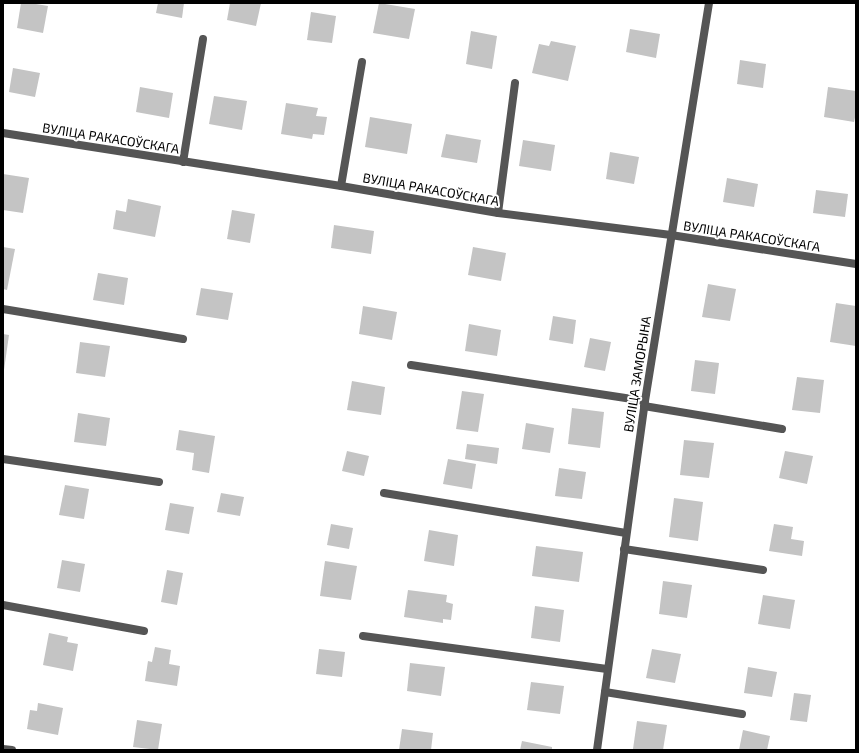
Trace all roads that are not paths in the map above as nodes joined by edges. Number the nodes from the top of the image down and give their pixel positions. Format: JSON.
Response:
{"nodes":[{"id":1,"x":708,"y":3,"type":"edge"},
{"id":2,"x":203,"y":39,"type":"dead end"},
{"id":3,"x":362,"y":62,"type":"dead end"},
{"id":4,"x":515,"y":83,"type":"dead end"},
{"id":5,"x":3,"y":133,"type":"edge"},
{"id":6,"x":183,"y":162,"type":"junction"},
{"id":7,"x":341,"y":186,"type":"junction"},
{"id":8,"x":498,"y":213,"type":"junction"},
{"id":9,"x":670,"y":235,"type":"junction"},
{"id":10,"x":856,"y":264,"type":"edge"},
{"id":11,"x":3,"y":309,"type":"edge"},
{"id":12,"x":183,"y":339,"type":"dead end"},
{"id":13,"x":411,"y":364,"type":"dead end"},
{"id":14,"x":644,"y":403,"type":"junction"},
{"id":15,"x":782,"y":430,"type":"dead end"},
{"id":16,"x":3,"y":458,"type":"edge"},
{"id":17,"x":159,"y":482,"type":"dead end"},
{"id":18,"x":384,"y":493,"type":"dead end"},
{"id":19,"x":626,"y":533,"type":"junction"},
{"id":20,"x":624,"y":549,"type":"junction"},
{"id":21,"x":763,"y":570,"type":"dead end"},
{"id":22,"x":3,"y":604,"type":"edge"},
{"id":23,"x":144,"y":631,"type":"dead end"},
{"id":24,"x":363,"y":636,"type":"dead end"},
{"id":25,"x":607,"y":669,"type":"junction"},
{"id":26,"x":605,"y":692,"type":"junction"},
{"id":27,"x":742,"y":714,"type":"dead end"},
{"id":28,"x":3,"y":748,"type":"edge"},
{"id":29,"x":12,"y":750,"type":"edge"},
{"id":30,"x":596,"y":750,"type":"edge"}],
"edges":[{"from":1,"to":9,"type":"street","name":"ВУЛІЦА ЗАМОРЫНА"},
{"from":2,"to":6,"type":"street"},
{"from":3,"to":7,"type":"street"},
{"from":4,"to":8,"type":"street"},
{"from":5,"to":6,"type":"street","name":"ВУЛІЦА РАКАСОЎСКАГА"},
{"from":6,"to":7,"type":"street","name":"ВУЛІЦА РАКАСОЎСКАГА"},
{"from":7,"to":8,"type":"street","name":"ВУЛІЦА РАКАСОЎСКАГА"},
{"from":8,"to":9,"type":"street","name":"ВУЛІЦА РАКАСОЎСКАГА"},
{"from":9,"to":10,"type":"street","name":"ВУЛІЦА РАКАСОЎСКАГА"},
{"from":9,"to":14,"type":"street","name":"ВУЛІЦА ЗАМОРЫНА"},
{"from":11,"to":12,"type":"street"},
{"from":13,"to":14,"type":"street"},
{"from":14,"to":15,"type":"street"},
{"from":14,"to":19,"type":"street","name":"ВУЛІЦА ЗАМОРЫНА"},
{"from":16,"to":17,"type":"street"},
{"from":18,"to":19,"type":"street"},
{"from":19,"to":20,"type":"street","name":"ВУЛІЦА ЗАМОРЫНА"},
{"from":20,"to":21,"type":"street"},
{"from":20,"to":25,"type":"street","name":"ВУЛІЦА ЗАМОРЫНА"},
{"from":22,"to":23,"type":"street"},
{"from":24,"to":25,"type":"street"},
{"from":25,"to":26,"type":"street","name":"ВУЛІЦА ЗАМОРЫНА"},
{"from":26,"to":27,"type":"street"},
{"from":26,"to":30,"type":"street","name":"ВУЛІЦА ЗАМОРЫНА"},
{"from":28,"to":29,"type":"street"}]}
